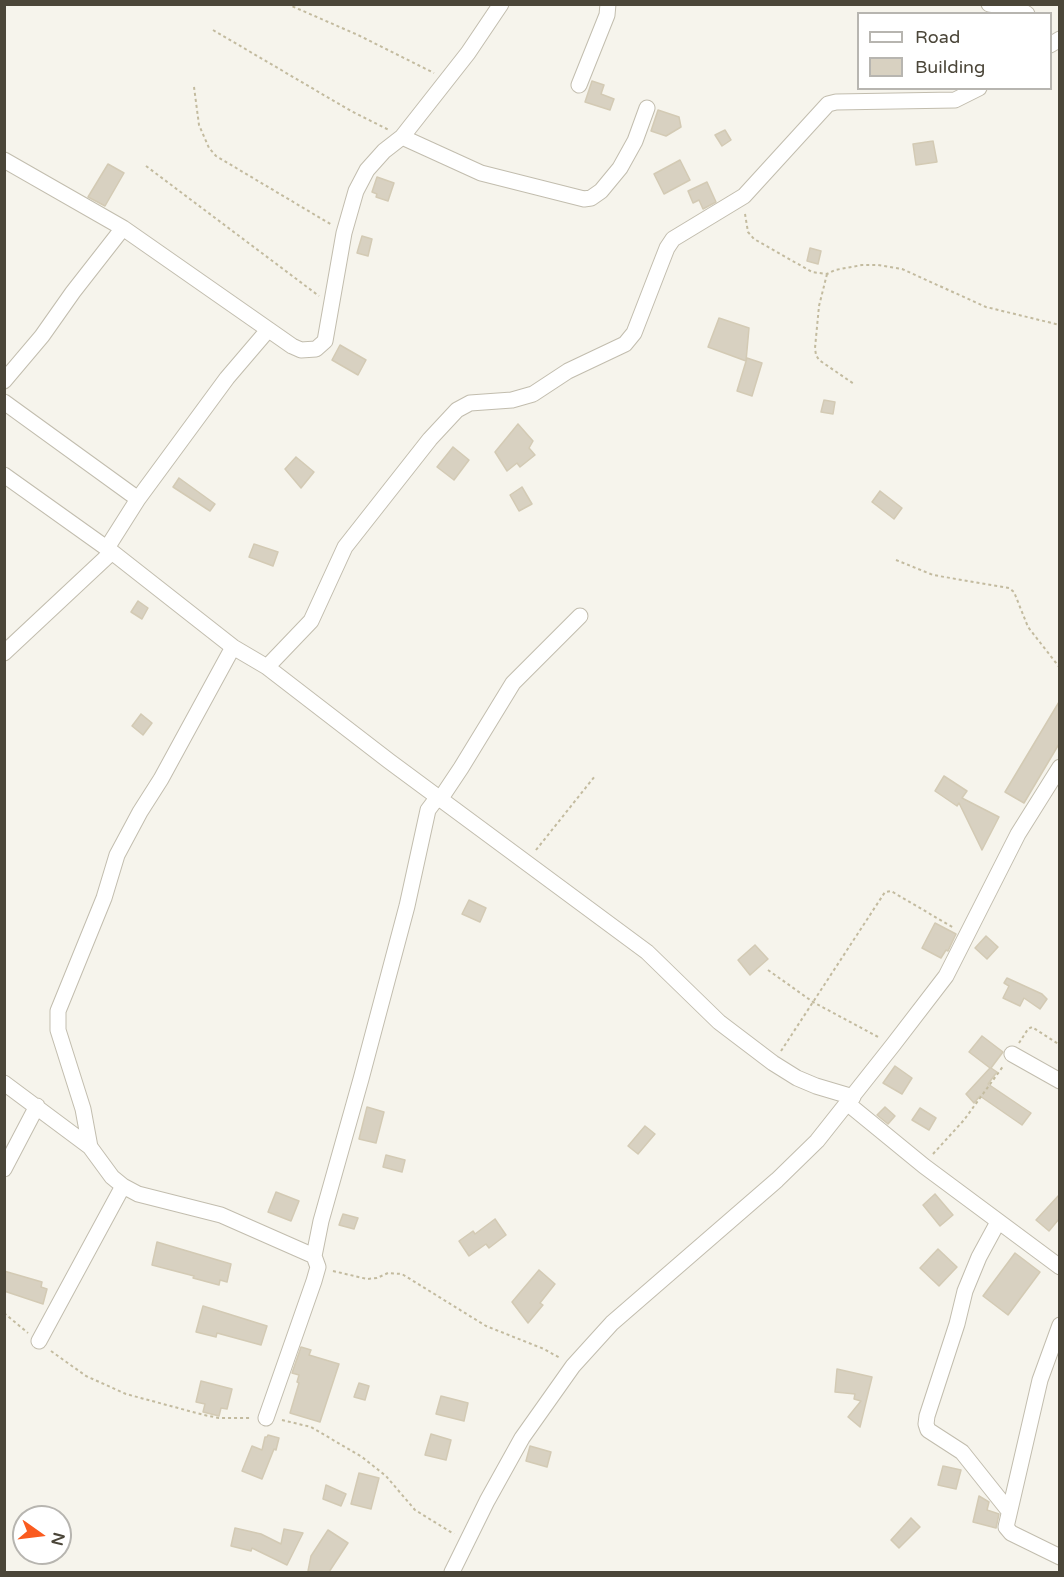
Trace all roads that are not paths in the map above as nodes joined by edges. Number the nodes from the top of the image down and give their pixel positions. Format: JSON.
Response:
{"nodes":[{"id":1,"x":501,"y":4,"type":"edge"},
{"id":2,"x":609,"y":4,"type":"edge"},
{"id":3,"x":989,"y":4,"type":"edge"},
{"id":4,"x":1024,"y":12,"type":"edge"},
{"id":5,"x":579,"y":85,"type":"dead end"},
{"id":6,"x":975,"y":90,"type":"edge"},
{"id":7,"x":647,"y":108,"type":"dead end"},
{"id":8,"x":402,"y":137,"type":"junction"},
{"id":9,"x":4,"y":160,"type":"edge"},
{"id":10,"x":123,"y":228,"type":"junction"},
{"id":11,"x":268,"y":330,"type":"junction"},
{"id":12,"x":4,"y":381,"type":"edge"},
{"id":13,"x":4,"y":402,"type":"edge"},
{"id":14,"x":5,"y":477,"type":"edge"},
{"id":15,"x":138,"y":499,"type":"junction"},
{"id":16,"x":109,"y":550,"type":"junction"},
{"id":17,"x":580,"y":616,"type":"dead end"},
{"id":18,"x":233,"y":647,"type":"junction"},
{"id":19,"x":4,"y":653,"type":"edge"},
{"id":20,"x":267,"y":667,"type":"junction"},
{"id":21,"x":1059,"y":767,"type":"edge"},
{"id":22,"x":441,"y":798,"type":"junction"},
{"id":23,"x":1012,"y":1054,"type":"road end"},
{"id":24,"x":1059,"y":1082,"type":"edge"},
{"id":25,"x":4,"y":1083,"type":"edge"},
{"id":26,"x":850,"y":1100,"type":"junction"},
{"id":27,"x":37,"y":1106,"type":"junction"},
{"id":28,"x":90,"y":1147,"type":"junction"},
{"id":29,"x":4,"y":1169,"type":"edge"},
{"id":30,"x":123,"y":1186,"type":"junction"},
{"id":31,"x":998,"y":1222,"type":"junction"},
{"id":32,"x":316,"y":1261,"type":"junction"},
{"id":33,"x":1059,"y":1267,"type":"edge"},
{"id":34,"x":1059,"y":1325,"type":"edge"},
{"id":35,"x":39,"y":1341,"type":"road end"},
{"id":36,"x":266,"y":1418,"type":"road end"},
{"id":37,"x":1009,"y":1511,"type":"junction"},
{"id":38,"x":1059,"y":1557,"type":"edge"},
{"id":39,"x":452,"y":1572,"type":"edge"}],
"edges":[{"from":1,"to":8,"type":"street"},
{"from":2,"to":5,"type":"street"},
{"from":3,"to":4,"type":"street"},
{"from":6,"to":20,"type":"street"},
{"from":7,"to":8,"type":"street"},
{"from":8,"to":11,"type":"street"},
{"from":9,"to":10,"type":"street"},
{"from":10,"to":11,"type":"street"},
{"from":10,"to":12,"type":"street"},
{"from":11,"to":15,"type":"street"},
{"from":13,"to":15,"type":"street"},
{"from":14,"to":16,"type":"street"},
{"from":15,"to":16,"type":"street"},
{"from":16,"to":18,"type":"street"},
{"from":16,"to":19,"type":"street"},
{"from":17,"to":22,"type":"street"},
{"from":18,"to":20,"type":"street"},
{"from":18,"to":28,"type":"street"},
{"from":20,"to":22,"type":"street"},
{"from":21,"to":26,"type":"street"},
{"from":22,"to":26,"type":"street"},
{"from":22,"to":32,"type":"street"},
{"from":23,"to":24,"type":"street"},
{"from":25,"to":27,"type":"street"},
{"from":26,"to":31,"type":"street"},
{"from":26,"to":39,"type":"street"},
{"from":27,"to":28,"type":"street"},
{"from":27,"to":29,"type":"street"},
{"from":28,"to":30,"type":"street"},
{"from":30,"to":32,"type":"street"},
{"from":30,"to":35,"type":"street"},
{"from":31,"to":33,"type":"street"},
{"from":31,"to":37,"type":"street"},
{"from":32,"to":36,"type":"street"},
{"from":34,"to":37,"type":"street"},
{"from":37,"to":38,"type":"street"}]}
